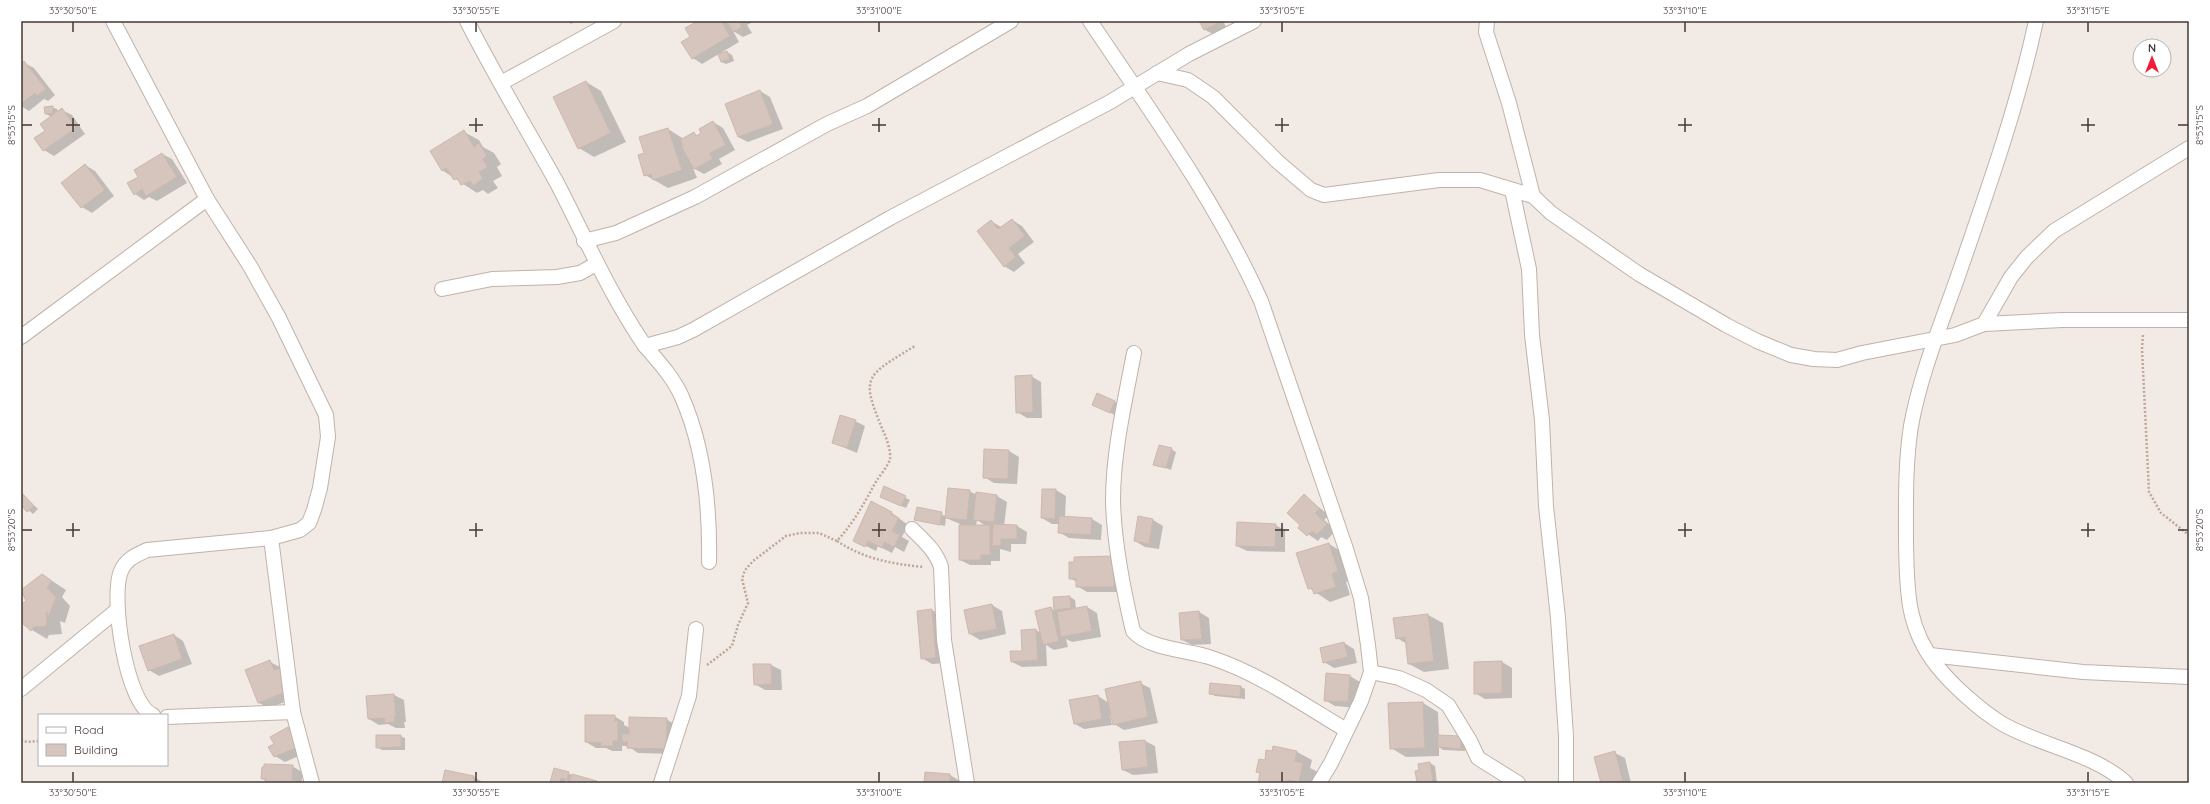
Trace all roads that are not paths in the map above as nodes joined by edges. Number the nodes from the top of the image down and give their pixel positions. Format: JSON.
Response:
{"nodes":[{"id":1,"x":113,"y":21,"type":"edge"},
{"id":2,"x":467,"y":21,"type":"edge"},
{"id":3,"x":614,"y":21,"type":"edge"},
{"id":4,"x":1011,"y":21,"type":"edge"},
{"id":5,"x":1090,"y":21,"type":"edge"},
{"id":6,"x":1254,"y":21,"type":"edge"},
{"id":7,"x":2036,"y":21,"type":"edge"},
{"id":8,"x":1485,"y":25,"type":"edge"},
{"id":9,"x":1158,"y":73,"type":"junction"},
{"id":10,"x":501,"y":83,"type":"junction"},
{"id":11,"x":1135,"y":87,"type":"junction"},
{"id":12,"x":2189,"y":148,"type":"edge"},
{"id":13,"x":1512,"y":190,"type":"junction"},
{"id":14,"x":1533,"y":196,"type":"junction"},
{"id":15,"x":207,"y":199,"type":"junction"},
{"id":16,"x":584,"y":241,"type":"junction"},
{"id":17,"x":596,"y":264,"type":"junction"},
{"id":18,"x":442,"y":289,"type":"dead end"},
{"id":19,"x":2189,"y":320,"type":"edge"},
{"id":20,"x":1984,"y":324,"type":"junction"},
{"id":21,"x":21,"y":337,"type":"edge"},
{"id":22,"x":1936,"y":339,"type":"junction"},
{"id":23,"x":645,"y":346,"type":"junction"},
{"id":24,"x":1134,"y":353,"type":"dead end"},
{"id":25,"x":912,"y":529,"type":"dead end"},
{"id":26,"x":270,"y":538,"type":"junction"},
{"id":27,"x":709,"y":562,"type":"dead end"},
{"id":28,"x":116,"y":612,"type":"junction"},
{"id":29,"x":696,"y":629,"type":"dead end"},
{"id":30,"x":1930,"y":655,"type":"junction"},
{"id":31,"x":1371,"y":672,"type":"junction"},
{"id":32,"x":2189,"y":677,"type":"edge"},
{"id":33,"x":21,"y":689,"type":"edge"},
{"id":34,"x":293,"y":712,"type":"junction"},
{"id":35,"x":152,"y":714,"type":"edge"},
{"id":36,"x":168,"y":717,"type":"edge"},
{"id":37,"x":1346,"y":730,"type":"junction"},
{"id":38,"x":312,"y":783,"type":"edge"},
{"id":39,"x":661,"y":783,"type":"edge"},
{"id":40,"x":967,"y":783,"type":"edge"},
{"id":41,"x":1319,"y":783,"type":"edge"},
{"id":42,"x":1518,"y":783,"type":"edge"},
{"id":43,"x":1566,"y":783,"type":"edge"},
{"id":44,"x":2126,"y":783,"type":"edge"}],
"edges":[{"from":1,"to":15,"type":"street"},
{"from":2,"to":10,"type":"street"},
{"from":3,"to":10,"type":"street"},
{"from":4,"to":16,"type":"street"},
{"from":5,"to":11,"type":"street"},
{"from":6,"to":9,"type":"street"},
{"from":7,"to":22,"type":"street"},
{"from":8,"to":14,"type":"street"},
{"from":9,"to":11,"type":"street"},
{"from":9,"to":13,"type":"street"},
{"from":10,"to":16,"type":"street"},
{"from":11,"to":23,"type":"street"},
{"from":11,"to":31,"type":"street"},
{"from":12,"to":20,"type":"street"},
{"from":13,"to":14,"type":"street"},
{"from":13,"to":43,"type":"street"},
{"from":14,"to":22,"type":"street"},
{"from":15,"to":21,"type":"street"},
{"from":15,"to":26,"type":"street"},
{"from":16,"to":17,"type":"street"},
{"from":17,"to":18,"type":"street"},
{"from":17,"to":23,"type":"street"},
{"from":19,"to":20,"type":"street"},
{"from":20,"to":22,"type":"street"},
{"from":22,"to":30,"type":"street"},
{"from":23,"to":27,"type":"street"},
{"from":24,"to":37,"type":"street"},
{"from":25,"to":40,"type":"street"},
{"from":26,"to":28,"type":"street"},
{"from":26,"to":34,"type":"street"},
{"from":28,"to":33,"type":"street"},
{"from":28,"to":35,"type":"street"},
{"from":29,"to":39,"type":"street"},
{"from":30,"to":32,"type":"street"},
{"from":30,"to":44,"type":"street"},
{"from":31,"to":37,"type":"street"},
{"from":31,"to":42,"type":"street"},
{"from":34,"to":36,"type":"street"},
{"from":34,"to":38,"type":"street"},
{"from":37,"to":41,"type":"street"}]}
